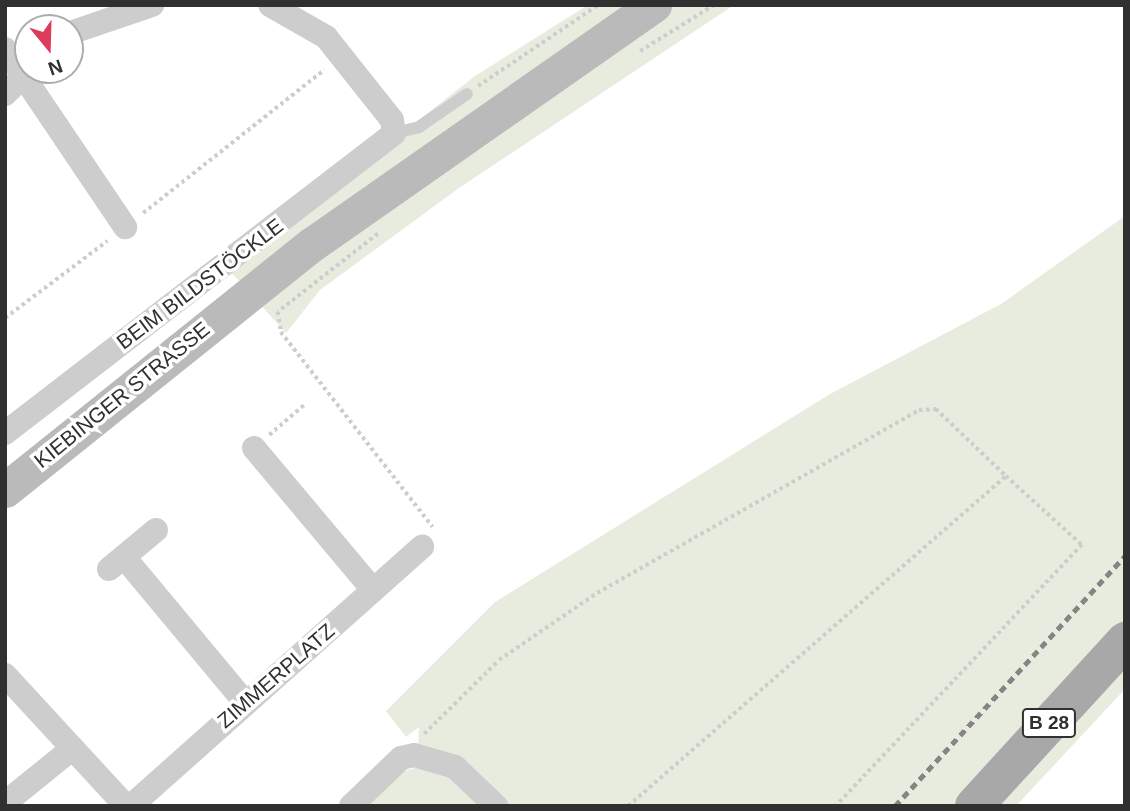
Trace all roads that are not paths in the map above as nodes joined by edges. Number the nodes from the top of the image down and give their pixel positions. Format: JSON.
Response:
{"nodes":[{"id":1,"x":152,"y":5,"type":"edge"},
{"id":2,"x":270,"y":5,"type":"edge"},
{"id":3,"x":654,"y":5,"type":"edge"},
{"id":4,"x":84,"y":28,"type":"edge"},
{"id":5,"x":5,"y":49,"type":"edge"},
{"id":6,"x":14,"y":68,"type":"edge"},
{"id":7,"x":22,"y":84,"type":"edge"},
{"id":8,"x":467,"y":94,"type":"road end"},
{"id":9,"x":394,"y":133,"type":"junction"},
{"id":10,"x":125,"y":227,"type":"road end"},
{"id":11,"x":5,"y":433,"type":"edge"},
{"id":12,"x":254,"y":448,"type":"road end"},
{"id":13,"x":5,"y":489,"type":"edge"},
{"id":14,"x":156,"y":530,"type":"dead end"},
{"id":15,"x":422,"y":547,"type":"road end"},
{"id":16,"x":373,"y":590,"type":"junction"},
{"id":17,"x":1125,"y":641,"type":"edge"},
{"id":18,"x":5,"y":675,"type":"edge"},
{"id":19,"x":244,"y":702,"type":"junction"},
{"id":20,"x":73,"y":748,"type":"junction"},
{"id":21,"x":5,"y":803,"type":"edge"},
{"id":22,"x":128,"y":806,"type":"edge"},
{"id":23,"x":351,"y":806,"type":"edge"},
{"id":24,"x":496,"y":806,"type":"edge"},
{"id":25,"x":974,"y":806,"type":"edge"}],
"edges":[{"from":1,"to":4,"type":"street"},
{"from":2,"to":9,"type":"street"},
{"from":3,"to":13,"type":"street","name":"KIEBINGER STRASSE"},
{"from":5,"to":6,"type":"street"},
{"from":7,"to":10,"type":"street"},
{"from":8,"to":9,"type":"lane"},
{"from":9,"to":11,"type":"street","name":"BEIM BILDSTÖCKLE"},
{"from":12,"to":16,"type":"street"},
{"from":14,"to":19,"type":"street"},
{"from":15,"to":16,"type":"street","name":"ZIMMERPLATZ"},
{"from":16,"to":19,"type":"street","name":"ZIMMERPLATZ"},
{"from":17,"to":25,"type":"main road","number":"B 28"},
{"from":18,"to":20,"type":"street"},
{"from":19,"to":22,"type":"street","name":"ZIMMERPLATZ"},
{"from":20,"to":21,"type":"street"},
{"from":20,"to":22,"type":"street"},
{"from":23,"to":24,"type":"street"}]}
